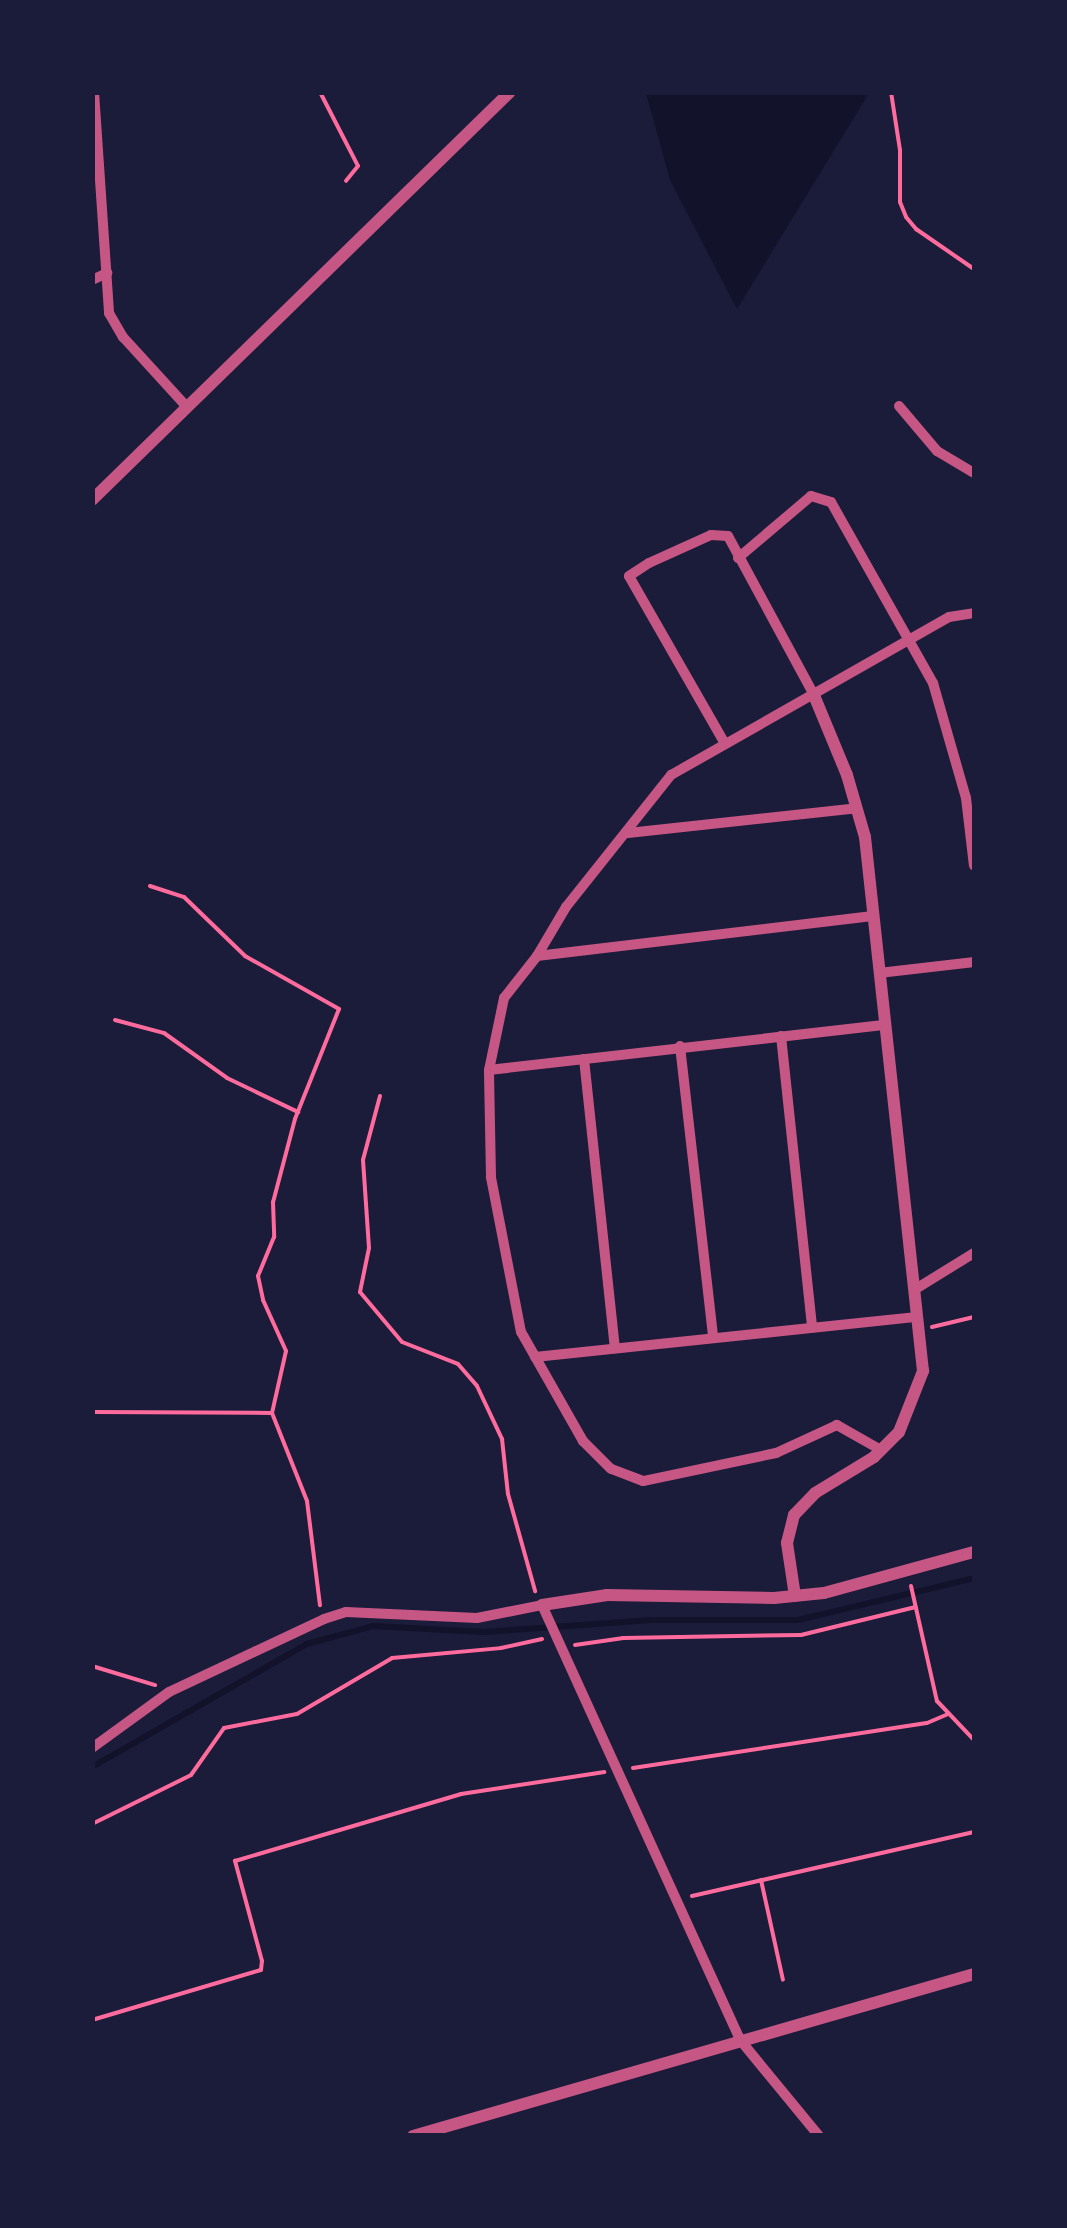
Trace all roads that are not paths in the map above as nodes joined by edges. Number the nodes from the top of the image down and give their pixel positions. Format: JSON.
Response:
{"nodes":[{"id":1,"x":94,"y":92,"type":"edge"},
{"id":2,"x":510,"y":92,"type":"edge"},
{"id":3,"x":96,"y":175,"type":"edge"},
{"id":4,"x":107,"y":273,"type":"junction"},
{"id":5,"x":92,"y":280,"type":"edge"},
{"id":6,"x":188,"y":406,"type":"junction"},
{"id":7,"x":899,"y":406,"type":"dead end"},
{"id":8,"x":974,"y":472,"type":"edge"},
{"id":9,"x":92,"y":500,"type":"edge"},
{"id":10,"x":738,"y":558,"type":"junction"},
{"id":11,"x":974,"y":613,"type":"edge"},
{"id":12,"x":910,"y":639,"type":"junction"},
{"id":13,"x":812,"y":693,"type":"junction"},
{"id":14,"x":724,"y":742,"type":"junction"},
{"id":15,"x":857,"y":808,"type":"junction"},
{"id":16,"x":628,"y":833,"type":"junction"},
{"id":17,"x":974,"y":866,"type":"edge"},
{"id":18,"x":873,"y":916,"type":"junction"},
{"id":19,"x":537,"y":956,"type":"junction"},
{"id":20,"x":974,"y":962,"type":"edge"},
{"id":21,"x":879,"y":972,"type":"junction"},
{"id":22,"x":885,"y":1026,"type":"junction"},
{"id":23,"x":781,"y":1036,"type":"junction"},
{"id":24,"x":680,"y":1046,"type":"junction"},
{"id":25,"x":584,"y":1059,"type":"junction"},
{"id":26,"x":489,"y":1070,"type":"junction"},
{"id":27,"x":974,"y":1253,"type":"edge"},
{"id":28,"x":914,"y":1290,"type":"junction"},
{"id":29,"x":917,"y":1322,"type":"junction"},
{"id":30,"x":812,"y":1328,"type":"junction"},
{"id":31,"x":712,"y":1337,"type":"junction"},
{"id":32,"x":615,"y":1348,"type":"junction"},
{"id":33,"x":535,"y":1357,"type":"junction"},
{"id":34,"x":880,"y":1450,"type":"junction"},
{"id":35,"x":974,"y":1552,"type":"edge"},
{"id":36,"x":795,"y":1596,"type":"junction"},
{"id":37,"x":542,"y":1605,"type":"junction"},
{"id":38,"x":92,"y":1748,"type":"edge"},
{"id":39,"x":974,"y":1974,"type":"edge"},
{"id":40,"x":741,"y":2041,"type":"junction"},
{"id":41,"x":414,"y":2136,"type":"edge"},
{"id":42,"x":819,"y":2136,"type":"edge"}],
"edges":[{"from":1,"to":3,"type":"street"},
{"from":2,"to":6,"type":"street"},
{"from":3,"to":4,"type":"street"},
{"from":4,"to":5,"type":"street"},
{"from":4,"to":6,"type":"street"},
{"from":6,"to":9,"type":"street"},
{"from":7,"to":8,"type":"street"},
{"from":10,"to":12,"type":"street"},
{"from":10,"to":13,"type":"street"},
{"from":10,"to":14,"type":"street"},
{"from":11,"to":12,"type":"street"},
{"from":12,"to":13,"type":"street"},
{"from":12,"to":17,"type":"street"},
{"from":13,"to":14,"type":"street"},
{"from":13,"to":15,"type":"street"},
{"from":14,"to":16,"type":"street"},
{"from":15,"to":16,"type":"street"},
{"from":15,"to":18,"type":"street"},
{"from":16,"to":19,"type":"street"},
{"from":18,"to":19,"type":"street"},
{"from":18,"to":21,"type":"street"},
{"from":19,"to":26,"type":"street"},
{"from":20,"to":21,"type":"street"},
{"from":21,"to":22,"type":"street"},
{"from":22,"to":23,"type":"street"},
{"from":22,"to":28,"type":"street"},
{"from":23,"to":24,"type":"street"},
{"from":23,"to":30,"type":"street"},
{"from":24,"to":25,"type":"street"},
{"from":24,"to":31,"type":"street"},
{"from":25,"to":26,"type":"street"},
{"from":25,"to":32,"type":"street"},
{"from":26,"to":33,"type":"street"},
{"from":27,"to":28,"type":"street"},
{"from":28,"to":29,"type":"street"},
{"from":29,"to":30,"type":"street"},
{"from":29,"to":34,"type":"street"},
{"from":30,"to":31,"type":"street"},
{"from":31,"to":32,"type":"street"},
{"from":32,"to":33,"type":"street"},
{"from":33,"to":34,"type":"street"},
{"from":34,"to":36,"type":"street"},
{"from":35,"to":36,"type":"street"},
{"from":36,"to":37,"type":"street"},
{"from":37,"to":38,"type":"street"},
{"from":37,"to":40,"type":"street"},
{"from":39,"to":40,"type":"street"},
{"from":40,"to":41,"type":"street"},
{"from":40,"to":42,"type":"street"}]}
